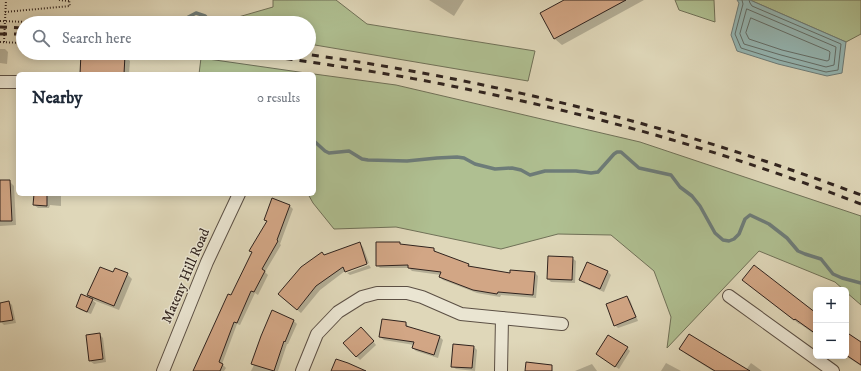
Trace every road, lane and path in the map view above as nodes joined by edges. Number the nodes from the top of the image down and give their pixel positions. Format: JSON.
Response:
{"nodes":[{"id":1,"x":6,"y":0,"type":"edge"},
{"id":2,"x":59,"y":0,"type":"edge"},
{"id":3,"x":69,"y":0,"type":"edge"},
{"id":4,"x":5,"y":12,"type":"junction"},
{"id":5,"x":0,"y":21,"type":"edge"},
{"id":6,"x":4,"y":21,"type":"junction"},
{"id":7,"x":16,"y":21,"type":"edge"},
{"id":8,"x":0,"y":42,"type":"edge"},
{"id":9,"x":4,"y":42,"type":"junction"},
{"id":10,"x":16,"y":43,"type":"edge"},
{"id":11,"x":0,"y":82,"type":"edge"},
{"id":12,"x":16,"y":82,"type":"edge"},
{"id":13,"x":238,"y":196,"type":"edge"},
{"id":14,"x":729,"y":296,"type":"dead end"},
{"id":15,"x":502,"y":318,"type":"junction"},
{"id":16,"x":562,"y":324,"type":"dead end"},
{"id":17,"x":163,"y":371,"type":"edge"},
{"id":18,"x":302,"y":371,"type":"edge"},
{"id":19,"x":501,"y":371,"type":"edge"},
{"id":20,"x":833,"y":371,"type":"edge"}],
"edges":[{"from":1,"to":4,"type":"path"},
{"from":2,"to":3,"type":"path"},
{"from":3,"to":4,"type":"path"},
{"from":4,"to":6,"type":"path"},
{"from":5,"to":6,"type":"path"},
{"from":6,"to":7,"type":"path"},
{"from":6,"to":9,"type":"path"},
{"from":8,"to":9,"type":"path"},
{"from":9,"to":10,"type":"path"},
{"from":11,"to":12,"type":"street"},
{"from":13,"to":17,"type":"street","name":"Mateny Hill Road"},
{"from":14,"to":20,"type":"street"},
{"from":15,"to":16,"type":"street"},
{"from":15,"to":18,"type":"street"},
{"from":15,"to":19,"type":"street"}]}
